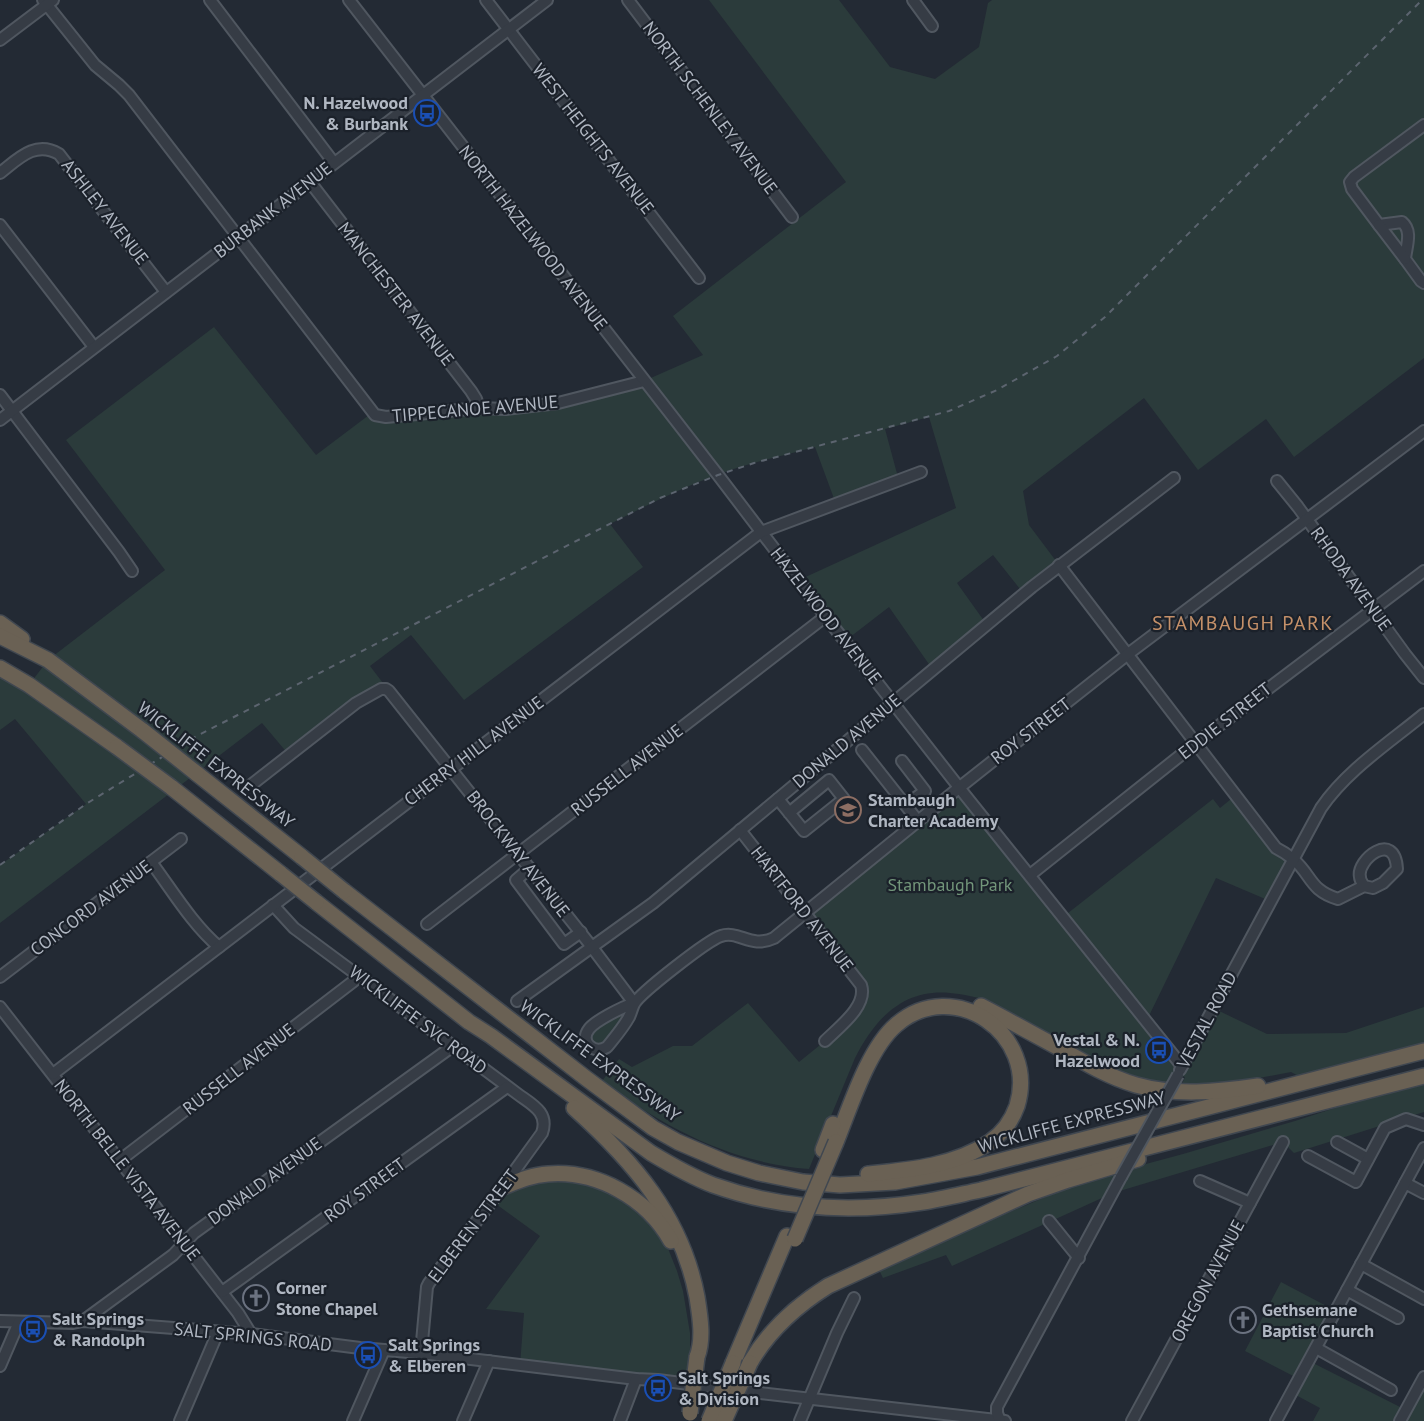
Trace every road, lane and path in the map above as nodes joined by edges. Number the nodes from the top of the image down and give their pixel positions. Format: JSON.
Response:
{"nodes":[{"id":1,"x":210,"y":0,"type":"edge"},
{"id":2,"x":349,"y":0,"type":"edge"},
{"id":3,"x":486,"y":0,"type":"edge"},
{"id":4,"x":547,"y":0,"type":"edge"},
{"id":5,"x":628,"y":0,"type":"edge"},
{"id":6,"x":913,"y":0,"type":"edge"},
{"id":7,"x":47,"y":2,"type":"edge"},
{"id":8,"x":932,"y":26,"type":"dead end"},
{"id":9,"x":508,"y":29,"type":"junction"},
{"id":10,"x":0,"y":40,"type":"edge"},
{"id":11,"x":422,"y":95,"type":"junction"},
{"id":12,"x":1424,"y":125,"type":"edge"},
{"id":13,"x":334,"y":163,"type":"junction"},
{"id":14,"x":2,"y":169,"type":"edge"},
{"id":15,"x":310,"y":182,"type":"junction"},
{"id":16,"x":792,"y":217,"type":"dead end"},
{"id":17,"x":0,"y":225,"type":"edge"},
{"id":18,"x":1379,"y":225,"type":"junction"},
{"id":19,"x":238,"y":237,"type":"junction"},
{"id":20,"x":1404,"y":259,"type":"junction"},
{"id":21,"x":699,"y":278,"type":"dead end"},
{"id":22,"x":1424,"y":284,"type":"edge"},
{"id":23,"x":166,"y":292,"type":"junction"},
{"id":24,"x":94,"y":347,"type":"junction"},
{"id":25,"x":644,"y":381,"type":"junction"},
{"id":26,"x":0,"y":395,"type":"edge"},
{"id":27,"x":479,"y":408,"type":"junction"},
{"id":28,"x":12,"y":411,"type":"junction"},
{"id":29,"x":0,"y":420,"type":"edge"},
{"id":30,"x":1424,"y":431,"type":"edge"},
{"id":31,"x":921,"y":472,"type":"dead end"},
{"id":32,"x":718,"y":475,"type":"joint"},
{"id":33,"x":1174,"y":478,"type":"dead end"},
{"id":34,"x":1277,"y":481,"type":"dead end"},
{"id":35,"x":1306,"y":519,"type":"junction"},
{"id":36,"x":761,"y":532,"type":"junction"},
{"id":37,"x":1059,"y":565,"type":"junction"},
{"id":38,"x":132,"y":571,"type":"dead end"},
{"id":39,"x":1424,"y":571,"type":"edge"},
{"id":40,"x":1373,"y":610,"type":"junction"},
{"id":41,"x":826,"y":616,"type":"junction"},
{"id":42,"x":0,"y":622,"type":"edge"},
{"id":43,"x":0,"y":636,"type":"edge"},
{"id":44,"x":1128,"y":654,"type":"junction"},
{"id":45,"x":48,"y":660,"type":"junction"},
{"id":46,"x":0,"y":668,"type":"edge"},
{"id":47,"x":1424,"y":678,"type":"edge"},
{"id":48,"x":894,"y":703,"type":"junction"},
{"id":49,"x":1424,"y":714,"type":"edge"},
{"id":50,"x":1196,"y":743,"type":"junction"},
{"id":51,"x":862,"y":750,"type":"dead end"},
{"id":52,"x":902,"y":761,"type":"dead end"},
{"id":53,"x":451,"y":769,"type":"junction"},
{"id":54,"x":251,"y":785,"type":"dead end"},
{"id":55,"x":960,"y":788,"type":"junction"},
{"id":56,"x":778,"y":799,"type":"junction"},
{"id":57,"x":906,"y":805,"type":"junction"},
{"id":58,"x":789,"y":813,"type":"junction"},
{"id":59,"x":918,"y":821,"type":"junction"},
{"id":60,"x":740,"y":830,"type":"junction"},
{"id":61,"x":181,"y":839,"type":"dead end"},
{"id":62,"x":518,"y":853,"type":"junction"},
{"id":63,"x":1293,"y":859,"type":"junction"},
{"id":64,"x":151,"y":862,"type":"junction"},
{"id":65,"x":530,"y":868,"type":"junction"},
{"id":66,"x":1030,"y":875,"type":"junction"},
{"id":67,"x":1364,"y":886,"type":"dead end"},
{"id":68,"x":273,"y":905,"type":"junction"},
{"id":69,"x":805,"y":913,"type":"junction"},
{"id":70,"x":427,"y":924,"type":"dead end"},
{"id":71,"x":581,"y":932,"type":"junction"},
{"id":72,"x":592,"y":946,"type":"junction"},
{"id":73,"x":219,"y":947,"type":"junction"},
{"id":74,"x":0,"y":977,"type":"edge"},
{"id":75,"x":359,"y":977,"type":"junction"},
{"id":76,"x":517,"y":1001,"type":"dead end"},
{"id":77,"x":634,"y":1003,"type":"junction"},
{"id":78,"x":0,"y":1007,"type":"edge"},
{"id":79,"x":468,"y":1022,"type":"junction"},
{"id":80,"x":825,"y":1041,"type":"dead end"},
{"id":81,"x":453,"y":1046,"type":"junction"},
{"id":82,"x":1424,"y":1051,"type":"edge"},
{"id":83,"x":1180,"y":1070,"type":"junction"},
{"id":84,"x":53,"y":1074,"type":"junction"},
{"id":85,"x":1424,"y":1076,"type":"edge"},
{"id":86,"x":1308,"y":1081,"type":"junction"},
{"id":87,"x":507,"y":1087,"type":"junction"},
{"id":88,"x":628,"y":1109,"type":"junction"},
{"id":89,"x":1244,"y":1121,"type":"junction"},
{"id":90,"x":1424,"y":1125,"type":"edge"},
{"id":91,"x":537,"y":1140,"type":"joint"},
{"id":92,"x":1283,"y":1142,"type":"dead end"},
{"id":93,"x":1337,"y":1142,"type":"dead end"},
{"id":94,"x":829,"y":1146,"type":"junction"},
{"id":95,"x":1424,"y":1148,"type":"edge"},
{"id":96,"x":1308,"y":1156,"type":"dead end"},
{"id":97,"x":1368,"y":1159,"type":"junction"},
{"id":98,"x":119,"y":1161,"type":"junction"},
{"id":99,"x":1200,"y":1181,"type":"dead end"},
{"id":100,"x":1405,"y":1183,"type":"junction"},
{"id":101,"x":503,"y":1187,"type":"junction"},
{"id":102,"x":1424,"y":1193,"type":"edge"},
{"id":103,"x":1250,"y":1203,"type":"junction"},
{"id":104,"x":1049,"y":1221,"type":"dead end"},
{"id":105,"x":183,"y":1243,"type":"junction"},
{"id":106,"x":1079,"y":1258,"type":"junction"},
{"id":107,"x":1361,"y":1264,"type":"junction"},
{"id":108,"x":1347,"y":1290,"type":"junction"},
{"id":109,"x":222,"y":1292,"type":"junction"},
{"id":110,"x":854,"y":1298,"type":"dead end"},
{"id":111,"x":1424,"y":1299,"type":"edge"},
{"id":112,"x":1398,"y":1318,"type":"dead end"},
{"id":113,"x":0,"y":1321,"type":"edge"},
{"id":114,"x":19,"y":1322,"type":"junction"},
{"id":115,"x":83,"y":1322,"type":"junction"},
{"id":116,"x":218,"y":1332,"type":"junction"},
{"id":117,"x":251,"y":1334,"type":"junction"},
{"id":118,"x":1316,"y":1348,"type":"junction"},
{"id":119,"x":384,"y":1350,"type":"junction"},
{"id":120,"x":421,"y":1353,"type":"junction"},
{"id":121,"x":697,"y":1357,"type":"junction"},
{"id":122,"x":489,"y":1361,"type":"junction"},
{"id":123,"x":742,"y":1363,"type":"junction"},
{"id":124,"x":0,"y":1366,"type":"edge"},
{"id":125,"x":1424,"y":1377,"type":"edge"},
{"id":126,"x":636,"y":1379,"type":"junction"},
{"id":127,"x":1391,"y":1390,"type":"dead end"},
{"id":128,"x":810,"y":1398,"type":"junction"},
{"id":129,"x":689,"y":1417,"type":"edge"},
{"id":130,"x":940,"y":1417,"type":"edge"},
{"id":131,"x":180,"y":1421,"type":"edge"},
{"id":132,"x":353,"y":1421,"type":"edge"},
{"id":133,"x":463,"y":1421,"type":"edge"},
{"id":134,"x":620,"y":1421,"type":"edge"},
{"id":135,"x":709,"y":1421,"type":"edge"},
{"id":136,"x":722,"y":1421,"type":"edge"},
{"id":137,"x":800,"y":1421,"type":"edge"},
{"id":138,"x":1000,"y":1421,"type":"edge"},
{"id":139,"x":1005,"y":1421,"type":"edge"},
{"id":140,"x":1132,"y":1421,"type":"edge"},
{"id":141,"x":1276,"y":1421,"type":"edge"},
{"id":142,"x":1400,"y":1421,"type":"edge"}],
"edges":[{"from":1,"to":13,"type":"street"},
{"from":2,"to":11,"type":"street","name":"NORTH HAZELWOOD AVENUE"},
{"from":3,"to":9,"type":"street","name":"WEST HEIGHTS AVENUE"},
{"from":4,"to":9,"type":"street","name":"BURBANK AVENUE"},
{"from":5,"to":16,"type":"street","name":"NORTH SCHENLEY AVENUE"},
{"from":6,"to":8,"type":"street"},
{"from":7,"to":10,"type":"street"},
{"from":7,"to":19,"type":"street"},
{"from":9,"to":11,"type":"street","name":"BURBANK AVENUE"},
{"from":9,"to":21,"type":"street","name":"WEST HEIGHTS AVENUE"},
{"from":11,"to":13,"type":"street","name":"BURBANK AVENUE"},
{"from":11,"to":25,"type":"street","name":"NORTH HAZELWOOD AVENUE"},
{"from":12,"to":18,"type":"street"},
{"from":13,"to":15,"type":"street","name":"BURBANK AVENUE"},
{"from":14,"to":23,"type":"street","name":"ASHLEY AVENUE"},
{"from":15,"to":19,"type":"street","name":"BURBANK AVENUE"},
{"from":15,"to":27,"type":"street","name":"MANCHESTER AVENUE"},
{"from":17,"to":24,"type":"street"},
{"from":18,"to":20,"type":"street"},
{"from":18,"to":20,"type":"street"},
{"from":19,"to":23,"type":"street","name":"BURBANK AVENUE"},
{"from":19,"to":27,"type":"street","name":"TIPPECANOE AVENUE"},
{"from":20,"to":22,"type":"street"},
{"from":23,"to":24,"type":"street","name":"BURBANK AVENUE"},
{"from":24,"to":28,"type":"street","name":"BURBANK AVENUE"},
{"from":25,"to":27,"type":"street","name":"TIPPECANOE AVENUE"},
{"from":25,"to":32,"type":"street","name":"NORTH HAZELWOOD AVENUE"},
{"from":26,"to":28,"type":"street"},
{"from":28,"to":29,"type":"street","name":"BURBANK AVENUE"},
{"from":28,"to":38,"type":"street"},
{"from":30,"to":35,"type":"street","name":"ROY STREET"},
{"from":31,"to":36,"type":"street","name":"CHERRY HILL AVENUE"},
{"from":32,"to":36,"type":"street","name":"HAZELWOOD AVENUE"},
{"from":33,"to":37,"type":"street","name":"DONALD AVENUE"},
{"from":34,"to":35,"type":"street","name":"RHODA AVENUE"},
{"from":35,"to":40,"type":"street","name":"RHODA AVENUE"},
{"from":35,"to":44,"type":"street","name":"ROY STREET"},
{"from":36,"to":41,"type":"street","name":"HAZELWOOD AVENUE"},
{"from":36,"to":53,"type":"street","name":"CHERRY HILL AVENUE"},
{"from":37,"to":44,"type":"street"},
{"from":37,"to":48,"type":"street","name":"DONALD AVENUE"},
{"from":39,"to":40,"type":"street","name":"EDDIE STREET"},
{"from":40,"to":47,"type":"street","name":"RHODA AVENUE"},
{"from":40,"to":50,"type":"street","name":"EDDIE STREET"},
{"from":41,"to":48,"type":"street","name":"HAZELWOOD AVENUE"},
{"from":41,"to":62,"type":"street","name":"RUSSELL AVENUE"},
{"from":42,"to":45,"type":"highway"},
{"from":43,"to":45,"type":"highway","name":"WICKLIFFE EXPRESSWAY"},
{"from":44,"to":50,"type":"street"},
{"from":44,"to":55,"type":"street","name":"ROY STREET"},
{"from":45,"to":88,"type":"highway","name":"WICKLIFFE EXPRESSWAY","bridge":true},
{"from":46,"to":79,"type":"highway","bridge":true},
{"from":48,"to":55,"type":"street","name":"HAZELWOOD AVENUE"},
{"from":48,"to":56,"type":"street","name":"DONALD AVENUE"},
{"from":49,"to":63,"type":"street","name":"VESTAL ROAD"},
{"from":50,"to":63,"type":"street"},
{"from":50,"to":66,"type":"street","name":"EDDIE STREET"},
{"from":51,"to":57,"type":"street"},
{"from":52,"to":57,"type":"street"},
{"from":53,"to":54,"type":"street","name":"BROCKWAY AVENUE"},
{"from":53,"to":62,"type":"street","name":"BROCKWAY AVENUE"},
{"from":53,"to":68,"type":"street","name":"CHERRY HILL AVENUE"},
{"from":55,"to":59,"type":"street","name":"ROY STREET"},
{"from":55,"to":66,"type":"street","name":"HAZELWOOD AVENUE"},
{"from":56,"to":58,"type":"street"},
{"from":56,"to":60,"type":"street","name":"DONALD AVENUE"},
{"from":57,"to":59,"type":"street"},
{"from":58,"to":58,"type":"street"},
{"from":59,"to":69,"type":"street","name":"ROY STREET"},
{"from":60,"to":69,"type":"street","name":"HARTFORD AVENUE"},
{"from":60,"to":72,"type":"street","name":"DONALD AVENUE"},
{"from":61,"to":64,"type":"street","name":"CONCORD AVENUE"},
{"from":62,"to":65,"type":"street","name":"BROCKWAY AVENUE"},
{"from":62,"to":70,"type":"street","name":"RUSSELL AVENUE"},
{"from":63,"to":67,"type":"street"},
{"from":63,"to":83,"type":"street","name":"VESTAL ROAD"},
{"from":64,"to":73,"type":"street"},
{"from":64,"to":74,"type":"street","name":"CONCORD AVENUE"},
{"from":65,"to":71,"type":"street","name":"BROCKWAY AVENUE"},
{"from":65,"to":71,"type":"street"},
{"from":66,"to":83,"type":"street","name":"HAZELWOOD AVENUE"},
{"from":68,"to":73,"type":"street","name":"CHERRY HILL AVENUE"},
{"from":68,"to":75,"type":"street","name":"WICKLIFFE SVC ROAD"},
{"from":69,"to":77,"type":"street","name":"ROY STREET"},
{"from":69,"to":80,"type":"street","name":"HARTFORD AVENUE"},
{"from":71,"to":72,"type":"street","name":"BROCKWAY AVENUE"},
{"from":72,"to":76,"type":"street","name":"DONALD AVENUE"},
{"from":72,"to":77,"type":"street","name":"BROCKWAY AVENUE"},
{"from":73,"to":84,"type":"street","name":"CHERRY HILL AVENUE"},
{"from":75,"to":81,"type":"street","name":"WICKLIFFE SVC ROAD"},
{"from":75,"to":98,"type":"street","name":"RUSSELL AVENUE"},
{"from":77,"to":77,"type":"street","name":"ROY STREET"},
{"from":78,"to":84,"type":"street","name":"NORTH BELLE VISTA AVENUE"},
{"from":79,"to":89,"type":"highway"},
{"from":79,"to":121,"type":"highway"},
{"from":81,"to":87,"type":"street","name":"WICKLIFFE SVC ROAD"},
{"from":81,"to":105,"type":"street","name":"DONALD AVENUE"},
{"from":82,"to":86,"type":"highway","name":"WICKLIFFE EXPRESSWAY"},
{"from":83,"to":106,"type":"street","name":"VESTAL ROAD","bridge":true},
{"from":84,"to":98,"type":"street","name":"NORTH BELLE VISTA AVENUE"},
{"from":85,"to":89,"type":"highway"},
{"from":86,"to":88,"type":"highway","name":"WICKLIFFE EXPRESSWAY"},
{"from":86,"to":94,"type":"highway"},
{"from":87,"to":91,"type":"street","name":"WICKLIFFE SVC ROAD"},
{"from":87,"to":109,"type":"street","name":"ROY STREET"},
{"from":88,"to":94,"type":"highway"},
{"from":89,"to":123,"type":"highway"},
{"from":90,"to":97,"type":"street"},
{"from":91,"to":101,"type":"street","name":"ELBEREN STREET"},
{"from":92,"to":103,"type":"street","name":"OREGON AVENUE"},
{"from":93,"to":97,"type":"street"},
{"from":94,"to":123,"type":"highway"},
{"from":95,"to":100,"type":"street"},
{"from":96,"to":97,"type":"street"},
{"from":98,"to":105,"type":"street","name":"NORTH BELLE VISTA AVENUE"},
{"from":99,"to":103,"type":"street"},
{"from":100,"to":102,"type":"street"},
{"from":100,"to":107,"type":"street"},
{"from":101,"to":120,"type":"street","name":"ELBEREN STREET"},
{"from":101,"to":121,"type":"highway"},
{"from":103,"to":140,"type":"street","name":"OREGON AVENUE"},
{"from":104,"to":106,"type":"street"},
{"from":105,"to":109,"type":"street","name":"NORTH BELLE VISTA AVENUE"},
{"from":105,"to":115,"type":"street","name":"DONALD AVENUE"},
{"from":106,"to":138,"type":"street","name":"VESTAL ROAD"},
{"from":107,"to":108,"type":"street"},
{"from":107,"to":111,"type":"street"},
{"from":108,"to":112,"type":"street"},
{"from":108,"to":118,"type":"street"},
{"from":109,"to":117,"type":"street","name":"NORTH BELLE VISTA AVENUE"},
{"from":110,"to":128,"type":"street"},
{"from":113,"to":114,"type":"street","name":"SALT SPRINGS ROAD"},
{"from":114,"to":115,"type":"street","name":"SALT SPRINGS ROAD"},
{"from":114,"to":124,"type":"street"},
{"from":115,"to":116,"type":"street","name":"SALT SPRINGS ROAD"},
{"from":116,"to":117,"type":"street","name":"SALT SPRINGS ROAD"},
{"from":116,"to":131,"type":"street"},
{"from":117,"to":119,"type":"street","name":"SALT SPRINGS ROAD"},
{"from":118,"to":127,"type":"street"},
{"from":118,"to":141,"type":"street"},
{"from":119,"to":120,"type":"street","name":"SALT SPRINGS ROAD"},
{"from":119,"to":132,"type":"street"},
{"from":120,"to":122,"type":"street","name":"SALT SPRINGS ROAD"},
{"from":121,"to":129,"type":"highway","bridge":true},
{"from":122,"to":126,"type":"street","name":"SALT SPRINGS ROAD"},
{"from":122,"to":133,"type":"street"},
{"from":123,"to":135,"type":"highway","bridge":true},
{"from":123,"to":136,"type":"highway","bridge":true},
{"from":125,"to":142,"type":"street"},
{"from":126,"to":128,"type":"street","name":"SALT SPRINGS ROAD"},
{"from":126,"to":134,"type":"street"},
{"from":128,"to":130,"type":"street","name":"SALT SPRINGS ROAD"},
{"from":128,"to":137,"type":"street"},
{"from":130,"to":138,"type":"street","name":"SALT SPRINGS ROAD"},
{"from":138,"to":139,"type":"street","name":"SALT SPRINGS ROAD"}]}
